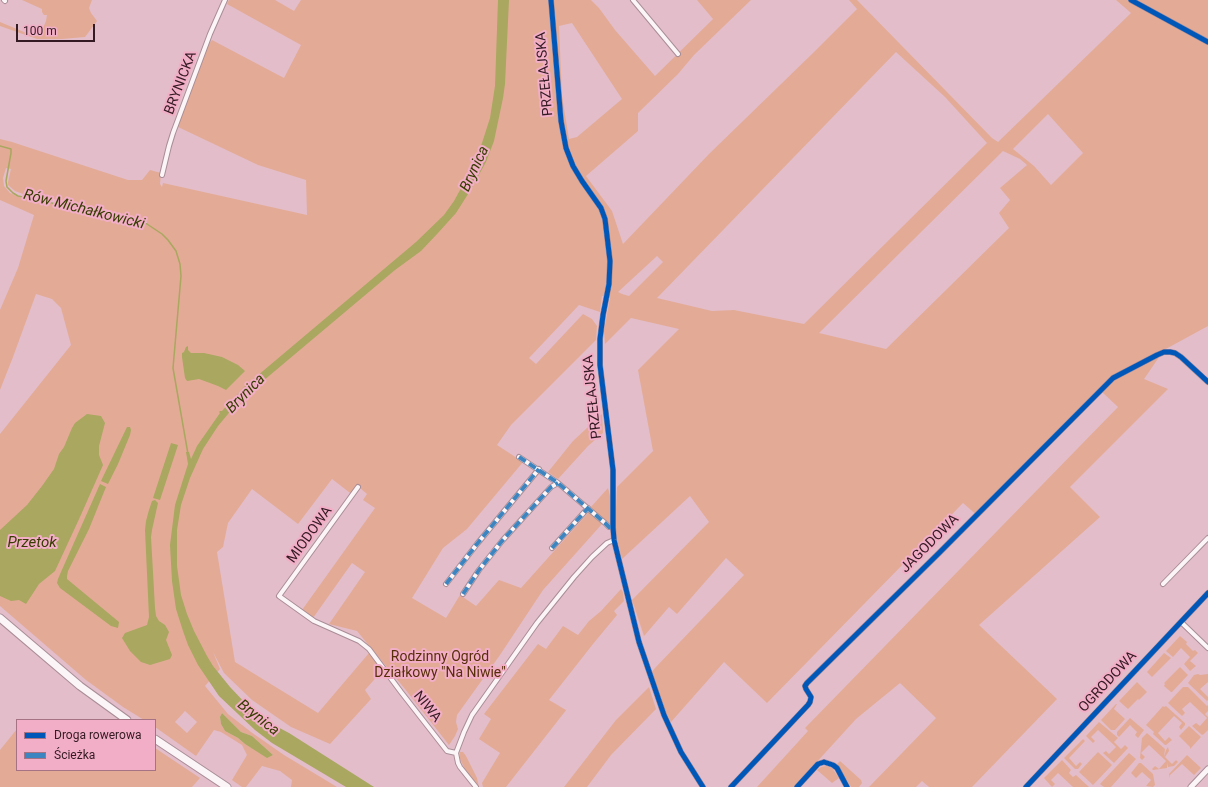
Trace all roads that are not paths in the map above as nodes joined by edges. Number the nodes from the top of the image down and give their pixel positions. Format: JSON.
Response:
{"nodes":[{"id":1,"x":225,"y":0,"type":"edge"},
{"id":2,"x":551,"y":0,"type":"edge"},
{"id":3,"x":633,"y":0,"type":"edge"},
{"id":4,"x":1131,"y":0,"type":"edge"},
{"id":5,"x":1208,"y":42,"type":"edge"},
{"id":6,"x":678,"y":54,"type":"dead end"},
{"id":7,"x":162,"y":175,"type":"dead end"},
{"id":8,"x":1208,"y":382,"type":"edge"},
{"id":9,"x":519,"y":457,"type":"dead end"},
{"id":10,"x":539,"y":469,"type":"junction"},
{"id":11,"x":558,"y":482,"type":"junction"},
{"id":12,"x":358,"y":487,"type":"dead end"},
{"id":13,"x":588,"y":508,"type":"junction"},
{"id":14,"x":612,"y":528,"type":"junction"},
{"id":15,"x":1208,"y":538,"type":"edge"},
{"id":16,"x":614,"y":540,"type":"junction"},
{"id":17,"x":552,"y":548,"type":"dead end"},
{"id":18,"x":446,"y":584,"type":"dead end"},
{"id":19,"x":1163,"y":584,"type":"dead end"},
{"id":20,"x":1208,"y":593,"type":"edge"},
{"id":21,"x":463,"y":594,"type":"dead end"},
{"id":22,"x":279,"y":596,"type":"joint"},
{"id":23,"x":0,"y":618,"type":"edge"},
{"id":24,"x":1181,"y":622,"type":"junction"},
{"id":25,"x":1208,"y":648,"type":"edge"},
{"id":26,"x":126,"y":719,"type":"edge"},
{"id":27,"x":156,"y":740,"type":"edge"},
{"id":28,"x":456,"y":753,"type":"junction"},
{"id":29,"x":1208,"y":769,"type":"edge"},
{"id":30,"x":227,"y":787,"type":"edge"},
{"id":31,"x":476,"y":787,"type":"edge"},
{"id":32,"x":703,"y":787,"type":"edge"},
{"id":33,"x":731,"y":787,"type":"edge"},
{"id":34,"x":797,"y":787,"type":"edge"},
{"id":35,"x":847,"y":787,"type":"edge"},
{"id":36,"x":1026,"y":787,"type":"edge"},
{"id":37,"x":1191,"y":787,"type":"edge"}],
"edges":[{"from":1,"to":7,"type":"street","name":"BRYNICKA"},
{"from":2,"to":14,"type":"street","name":"PRZEŁAJSKA"},
{"from":3,"to":6,"type":"street"},
{"from":4,"to":5,"type":"street"},
{"from":8,"to":33,"type":"street","name":"JAGODOWA"},
{"from":9,"to":10,"type":"street"},
{"from":10,"to":11,"type":"street"},
{"from":10,"to":18,"type":"street"},
{"from":11,"to":13,"type":"street"},
{"from":11,"to":21,"type":"street"},
{"from":12,"to":22,"type":"street","name":"MIODOWA"},
{"from":13,"to":14,"type":"street"},
{"from":13,"to":17,"type":"street"},
{"from":14,"to":16,"type":"street","name":"PRZEŁAJSKA"},
{"from":15,"to":19,"type":"street"},
{"from":16,"to":28,"type":"street"},
{"from":16,"to":32,"type":"street","name":"PRZEŁAJSKA"},
{"from":20,"to":24,"type":"street","name":"OGRODOWA"},
{"from":22,"to":28,"type":"street","name":"NIWA"},
{"from":23,"to":26,"type":"main road"},
{"from":24,"to":25,"type":"street"},
{"from":24,"to":36,"type":"street","name":"OGRODOWA"},
{"from":27,"to":30,"type":"main road"},
{"from":28,"to":31,"type":"street"},
{"from":29,"to":37,"type":"street"},
{"from":34,"to":35,"type":"street"}]}
